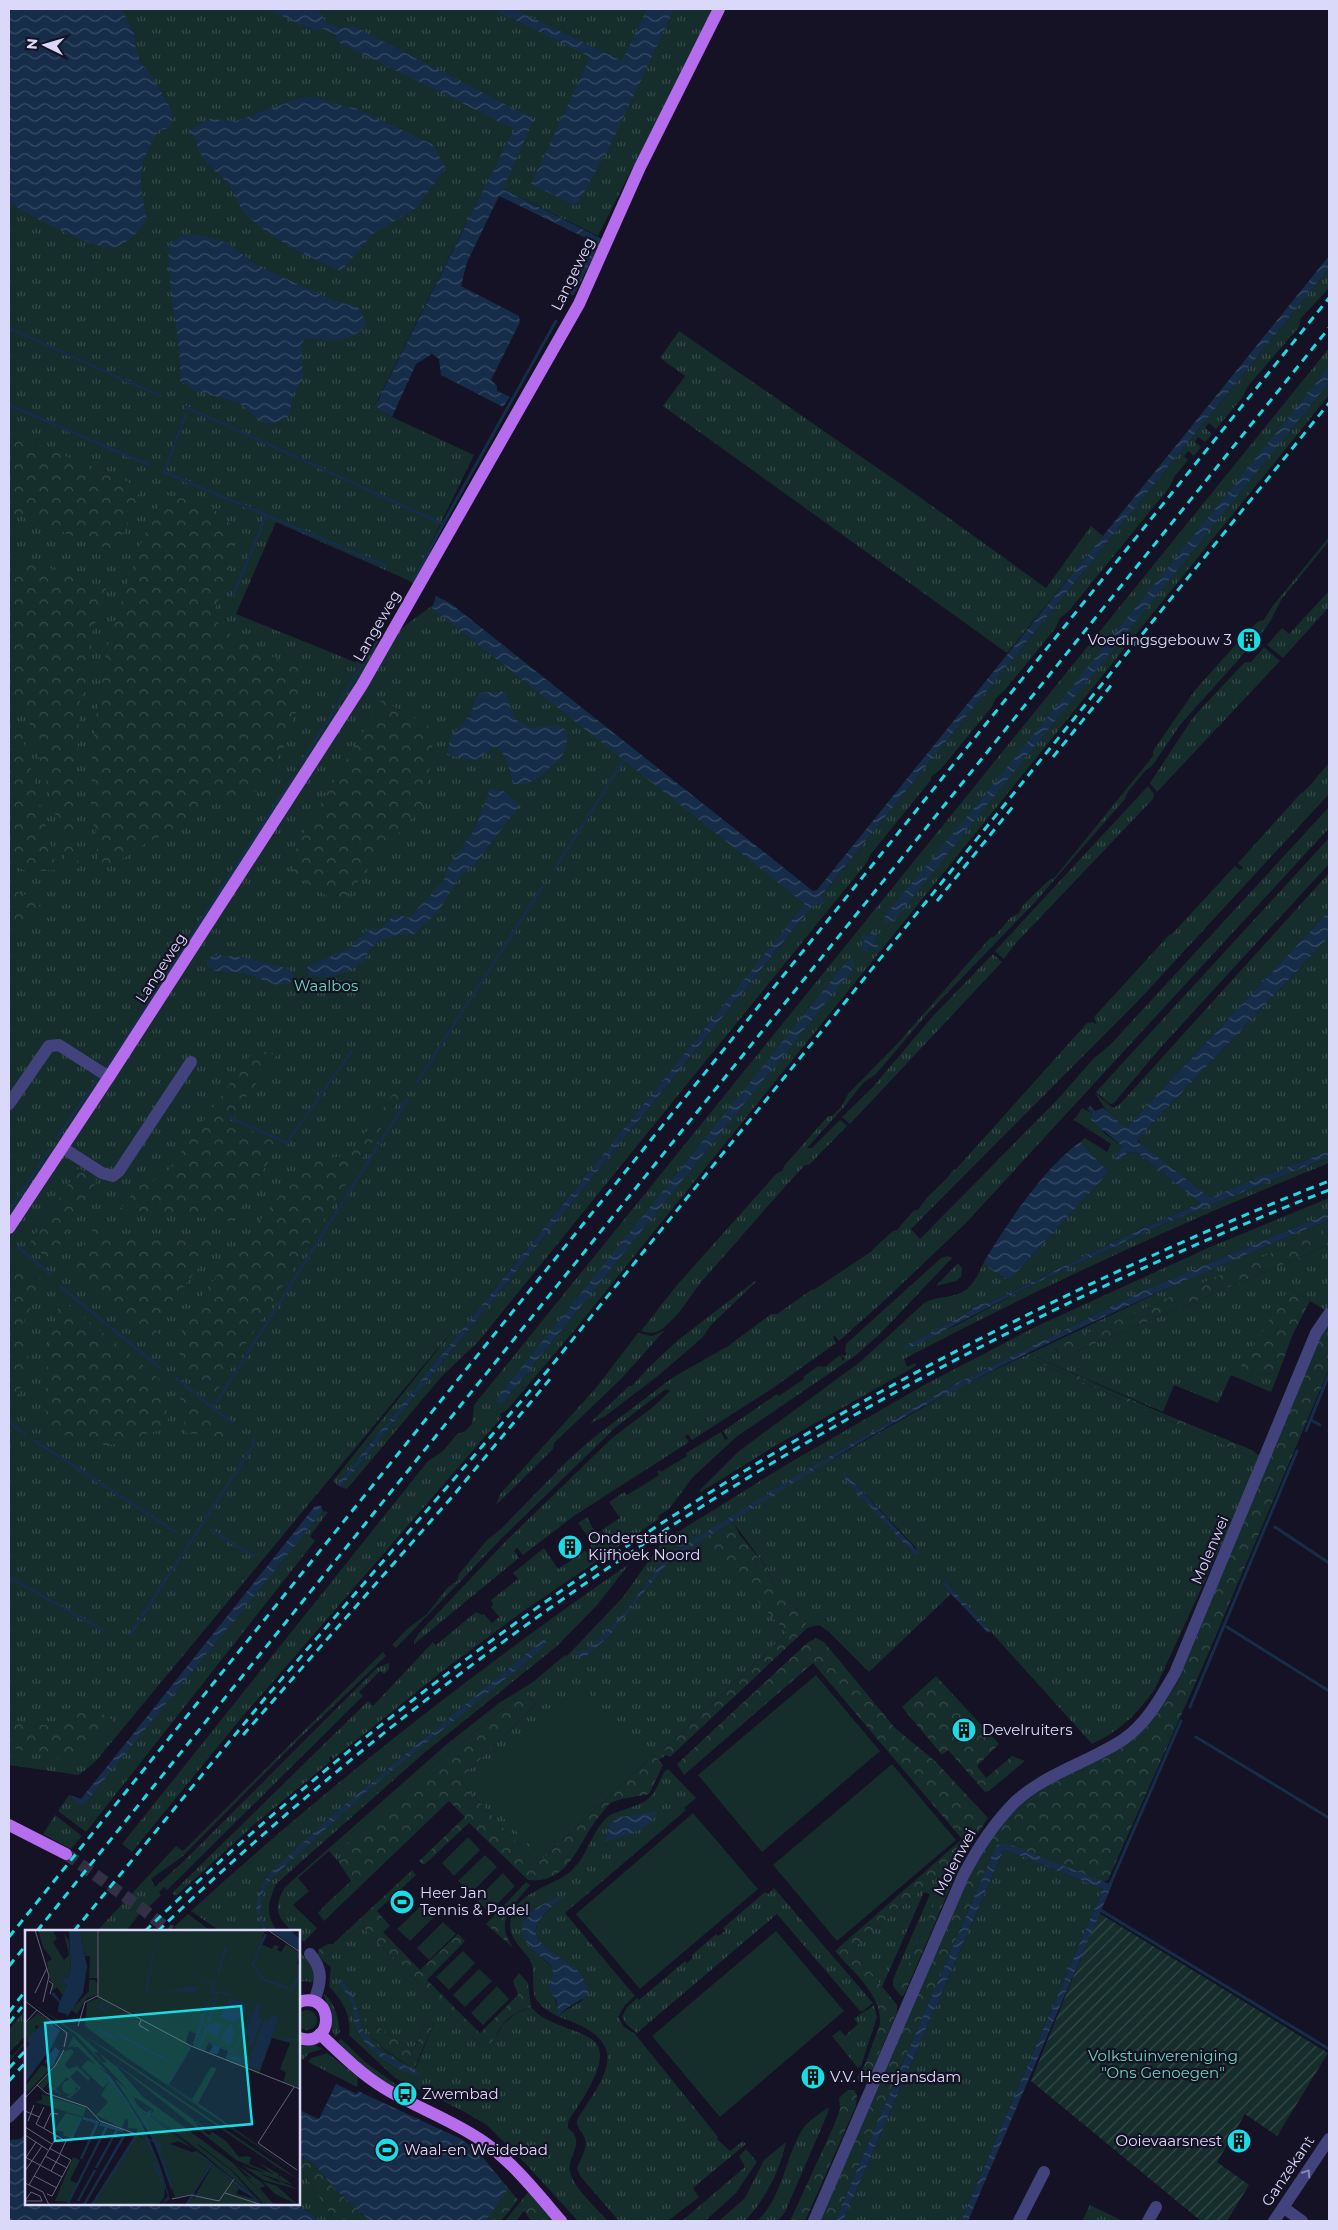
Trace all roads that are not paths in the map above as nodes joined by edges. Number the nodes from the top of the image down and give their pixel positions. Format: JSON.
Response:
{"nodes":[{"id":1,"x":718,"y":9,"type":"edge"},
{"id":2,"x":191,"y":1062,"type":"dead end"},
{"id":3,"x":109,"y":1078,"type":"junction"},
{"id":4,"x":9,"y":1104,"type":"edge"},
{"id":5,"x":63,"y":1148,"type":"junction"},
{"id":6,"x":9,"y":1228,"type":"edge"},
{"id":7,"x":1329,"y":1314,"type":"edge"},
{"id":8,"x":9,"y":1825,"type":"edge"},
{"id":9,"x":66,"y":1854,"type":"tunnel mouth"},
{"id":10,"x":310,"y":1954,"type":"dead end"},
{"id":11,"x":300,"y":2002,"type":"edge"},
{"id":12,"x":314,"y":2002,"type":"junction"},
{"id":13,"x":320,"y":2034,"type":"junction"},
{"id":14,"x":300,"y":2038,"type":"edge"},
{"id":15,"x":25,"y":2099,"type":"edge"},
{"id":16,"x":9,"y":2117,"type":"edge"},
{"id":17,"x":1329,"y":2139,"type":"edge"},
{"id":18,"x":1044,"y":2172,"type":"dead end"},
{"id":19,"x":1156,"y":2207,"type":"dead end"},
{"id":20,"x":1284,"y":2208,"type":"junction"},
{"id":21,"x":561,"y":2221,"type":"edge"},
{"id":22,"x":814,"y":2221,"type":"edge"},
{"id":23,"x":1019,"y":2221,"type":"edge"},
{"id":24,"x":1148,"y":2221,"type":"edge"},
{"id":25,"x":1274,"y":2221,"type":"edge"},
{"id":26,"x":1302,"y":2221,"type":"edge"}],
"edges":[{"from":1,"to":3,"type":"main road","name":"Langeweg"},
{"from":2,"to":5,"type":"street"},
{"from":3,"to":4,"type":"street"},
{"from":3,"to":5,"type":"main road","name":"Langeweg"},
{"from":5,"to":6,"type":"main road","name":"Langeweg"},
{"from":7,"to":22,"type":"street","name":"Molenwei"},
{"from":8,"to":9,"type":"main road"},
{"from":10,"to":12,"type":"street"},
{"from":11,"to":12,"type":"main road"},
{"from":12,"to":13,"type":"main road"},
{"from":13,"to":14,"type":"main road"},
{"from":13,"to":21,"type":"main road"},
{"from":15,"to":16,"type":"street"},
{"from":20,"to":17,"type":"street","name":"Ganzekant","one_way":true},
{"from":18,"to":23,"type":"street"},
{"from":19,"to":24,"type":"street"},
{"from":20,"to":25,"type":"street","name":"Ganzekant"},
{"from":20,"to":26,"type":"street"}]}
